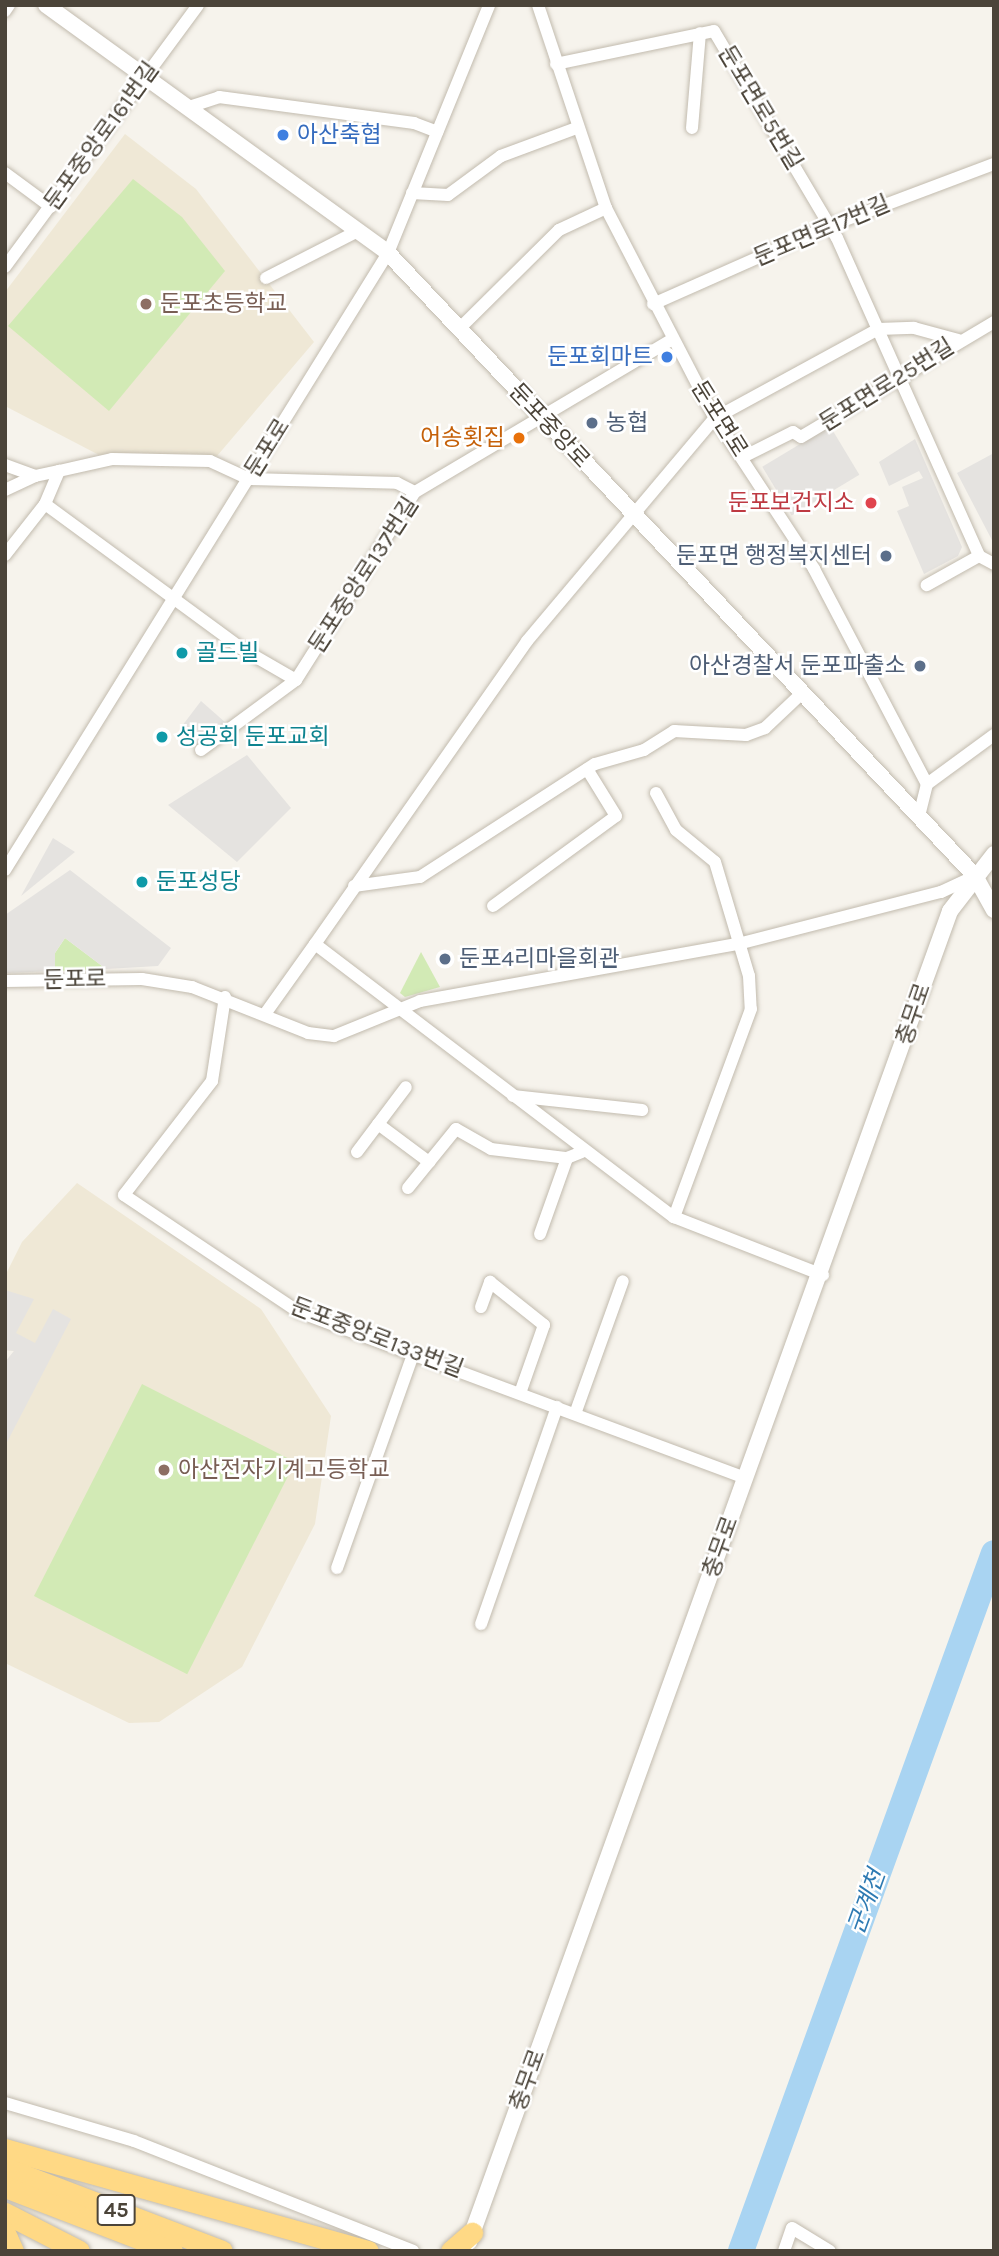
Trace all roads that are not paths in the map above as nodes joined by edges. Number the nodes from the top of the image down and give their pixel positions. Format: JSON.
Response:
{"nodes":[{"id":1,"x":9,"y":5,"type":"edge"},
{"id":2,"x":46,"y":5,"type":"edge"},
{"id":3,"x":198,"y":5,"type":"edge"},
{"id":4,"x":489,"y":5,"type":"edge"},
{"id":5,"x":538,"y":5,"type":"edge"},
{"id":6,"x":5,"y":11,"type":"edge"},
{"id":7,"x":700,"y":33,"type":"junction"},
{"id":8,"x":556,"y":64,"type":"junction"},
{"id":9,"x":148,"y":76,"type":"junction"},
{"id":10,"x":189,"y":107,"type":"junction"},
{"id":11,"x":692,"y":128,"type":"dead end"},
{"id":12,"x":574,"y":129,"type":"junction"},
{"id":13,"x":437,"y":132,"type":"junction"},
{"id":14,"x":994,"y":164,"type":"edge"},
{"id":15,"x":5,"y":173,"type":"edge"},
{"id":16,"x":412,"y":193,"type":"junction"},
{"id":17,"x":51,"y":207,"type":"junction"},
{"id":18,"x":606,"y":208,"type":"junction"},
{"id":19,"x":829,"y":226,"type":"junction"},
{"id":20,"x":358,"y":231,"type":"junction"},
{"id":21,"x":388,"y":253,"type":"junction"},
{"id":22,"x":5,"y":267,"type":"edge"},
{"id":23,"x":266,"y":278,"type":"dead end"},
{"id":24,"x":653,"y":304,"type":"junction"},
{"id":25,"x":994,"y":322,"type":"edge"},
{"id":26,"x":458,"y":329,"type":"junction"},
{"id":27,"x":878,"y":329,"type":"junction"},
{"id":28,"x":671,"y":340,"type":"junction"},
{"id":29,"x":958,"y":340,"type":"junction"},
{"id":30,"x":902,"y":381,"type":"junction"},
{"id":31,"x":539,"y":415,"type":"junction"},
{"id":32,"x":715,"y":418,"type":"junction"},
{"id":33,"x":743,"y":457,"type":"junction"},
{"id":34,"x":5,"y":465,"type":"edge"},
{"id":35,"x":59,"y":471,"type":"junction"},
{"id":36,"x":35,"y":476,"type":"junction"},
{"id":37,"x":249,"y":479,"type":"junction"},
{"id":38,"x":5,"y":490,"type":"edge"},
{"id":39,"x":415,"y":492,"type":"junction"},
{"id":40,"x":45,"y":504,"type":"junction"},
{"id":41,"x":630,"y":514,"type":"junction"},
{"id":42,"x":5,"y":555,"type":"edge"},
{"id":43,"x":979,"y":556,"type":"junction"},
{"id":44,"x":994,"y":564,"type":"edge"},
{"id":45,"x":927,"y":584,"type":"dead end"},
{"id":46,"x":177,"y":596,"type":"junction"},
{"id":47,"x":296,"y":680,"type":"junction"},
{"id":48,"x":801,"y":694,"type":"junction"},
{"id":49,"x":994,"y":735,"type":"edge"},
{"id":50,"x":201,"y":750,"type":"dead end"},
{"id":51,"x":587,"y":769,"type":"junction"},
{"id":52,"x":927,"y":784,"type":"junction"},
{"id":53,"x":656,"y":793,"type":"dead end"},
{"id":54,"x":919,"y":817,"type":"junction"},
{"id":55,"x":994,"y":854,"type":"edge"},
{"id":56,"x":5,"y":870,"type":"edge"},
{"id":57,"x":975,"y":876,"type":"junction"},
{"id":58,"x":354,"y":886,"type":"junction"},
{"id":59,"x":493,"y":906,"type":"dead end"},
{"id":60,"x":994,"y":910,"type":"edge"},
{"id":61,"x":315,"y":944,"type":"junction"},
{"id":62,"x":738,"y":944,"type":"junction"},
{"id":63,"x":5,"y":981,"type":"edge"},
{"id":64,"x":225,"y":998,"type":"junction"},
{"id":65,"x":400,"y":1006,"type":"junction"},
{"id":66,"x":265,"y":1014,"type":"junction"},
{"id":67,"x":406,"y":1087,"type":"dead end"},
{"id":68,"x":512,"y":1096,"type":"junction"},
{"id":69,"x":642,"y":1110,"type":"dead end"},
{"id":70,"x":378,"y":1124,"type":"junction"},
{"id":71,"x":357,"y":1152,"type":"dead end"},
{"id":72,"x":582,"y":1152,"type":"junction"},
{"id":73,"x":567,"y":1158,"type":"junction"},
{"id":74,"x":429,"y":1162,"type":"junction"},
{"id":75,"x":408,"y":1188,"type":"dead end"},
{"id":76,"x":674,"y":1217,"type":"junction"},
{"id":77,"x":540,"y":1234,"type":"dead end"},
{"id":78,"x":823,"y":1275,"type":"junction"},
{"id":79,"x":623,"y":1281,"type":"dead end"},
{"id":80,"x":481,"y":1307,"type":"dead end"},
{"id":81,"x":413,"y":1354,"type":"junction"},
{"id":82,"x":520,"y":1394,"type":"junction"},
{"id":83,"x":557,"y":1407,"type":"junction"},
{"id":84,"x":575,"y":1414,"type":"junction"},
{"id":85,"x":746,"y":1478,"type":"junction"},
{"id":86,"x":337,"y":1568,"type":"dead end"},
{"id":87,"x":481,"y":1623,"type":"dead end"},
{"id":88,"x":5,"y":2102,"type":"edge"},
{"id":89,"x":9,"y":2169,"type":"edge"},
{"id":90,"x":5,"y":2213,"type":"edge"},
{"id":91,"x":5,"y":2233,"type":"edge"},
{"id":92,"x":470,"y":2245,"type":"edge"},
{"id":93,"x":13,"y":2251,"type":"edge"},
{"id":94,"x":79,"y":2251,"type":"edge"},
{"id":95,"x":172,"y":2251,"type":"edge"},
{"id":96,"x":222,"y":2251,"type":"edge"},
{"id":97,"x":368,"y":2251,"type":"edge"},
{"id":98,"x":413,"y":2251,"type":"edge"},
{"id":99,"x":451,"y":2251,"type":"edge"},
{"id":100,"x":784,"y":2251,"type":"edge"},
{"id":101,"x":830,"y":2251,"type":"edge"}],
"edges":[{"from":1,"to":6,"type":"street"},
{"from":2,"to":9,"type":"street","name":"둔포중앙로"},
{"from":3,"to":9,"type":"street","name":"둔포중앙로161번길"},
{"from":4,"to":13,"type":"street","name":"둔포로"},
{"from":5,"to":8,"type":"street","name":"둔포면로"},
{"from":7,"to":8,"type":"street","name":"둔포면로5번길"},
{"from":7,"to":11,"type":"street"},
{"from":7,"to":19,"type":"street","name":"둔포면로5번길"},
{"from":8,"to":12,"type":"street","name":"둔포면로"},
{"from":9,"to":10,"type":"street","name":"둔포중앙로"},
{"from":9,"to":17,"type":"street","name":"둔포중앙로161번길"},
{"from":10,"to":13,"type":"street"},
{"from":10,"to":20,"type":"street","name":"둔포중앙로"},
{"from":12,"to":16,"type":"street"},
{"from":12,"to":18,"type":"street","name":"둔포면로"},
{"from":13,"to":16,"type":"street","name":"둔포로"},
{"from":14,"to":19,"type":"street","name":"둔포면로17번길"},
{"from":15,"to":17,"type":"street"},
{"from":16,"to":21,"type":"street","name":"둔포로"},
{"from":17,"to":22,"type":"street","name":"둔포중앙로161번길"},
{"from":18,"to":24,"type":"street","name":"둔포면로"},
{"from":18,"to":26,"type":"street"},
{"from":19,"to":24,"type":"street","name":"둔포면로17번길"},
{"from":19,"to":27,"type":"street","name":"둔포면로5번길"},
{"from":20,"to":21,"type":"street","name":"둔포중앙로"},
{"from":20,"to":23,"type":"street"},
{"from":21,"to":26,"type":"street","name":"둔포중앙로"},
{"from":21,"to":37,"type":"street","name":"둔포로"},
{"from":24,"to":28,"type":"street","name":"둔포면로"},
{"from":25,"to":29,"type":"street","name":"둔포면로25번길"},
{"from":26,"to":31,"type":"street","name":"둔포중앙로"},
{"from":27,"to":29,"type":"street"},
{"from":27,"to":30,"type":"street","name":"둔포면로5번길"},
{"from":27,"to":32,"type":"street"},
{"from":28,"to":31,"type":"street","name":"둔포중앙로137번길"},
{"from":28,"to":32,"type":"street","name":"둔포면로"},
{"from":29,"to":30,"type":"street","name":"둔포면로25번길"},
{"from":30,"to":33,"type":"street","name":"둔포면로25번길"},
{"from":30,"to":43,"type":"street","name":"둔포면로5번길"},
{"from":31,"to":39,"type":"street","name":"둔포중앙로137번길"},
{"from":31,"to":41,"type":"street","name":"둔포중앙로"},
{"from":32,"to":33,"type":"street","name":"둔포면로"},
{"from":32,"to":41,"type":"street"},
{"from":33,"to":52,"type":"street","name":"둔포면로"},
{"from":34,"to":36,"type":"street"},
{"from":35,"to":36,"type":"street"},
{"from":35,"to":37,"type":"street"},
{"from":35,"to":40,"type":"street"},
{"from":36,"to":38,"type":"street"},
{"from":37,"to":39,"type":"street"},
{"from":37,"to":46,"type":"street","name":"둔포로"},
{"from":39,"to":47,"type":"street","name":"둔포중앙로137번길"},
{"from":40,"to":42,"type":"street"},
{"from":40,"to":46,"type":"street"},
{"from":41,"to":48,"type":"street","name":"둔포중앙로"},
{"from":41,"to":58,"type":"street"},
{"from":43,"to":44,"type":"street"},
{"from":43,"to":45,"type":"street"},
{"from":46,"to":47,"type":"street"},
{"from":46,"to":56,"type":"street","name":"둔포로"},
{"from":47,"to":50,"type":"street","name":"둔포중앙로137번길"},
{"from":48,"to":51,"type":"street"},
{"from":48,"to":54,"type":"street","name":"둔포중앙로"},
{"from":49,"to":52,"type":"street"},
{"from":51,"to":58,"type":"street"},
{"from":51,"to":59,"type":"street"},
{"from":52,"to":54,"type":"street"},
{"from":53,"to":62,"type":"street"},
{"from":54,"to":57,"type":"street","name":"둔포중앙로"},
{"from":55,"to":57,"type":"street","name":"충무로"},
{"from":57,"to":60,"type":"street","name":"둔포중앙로"},
{"from":57,"to":62,"type":"street","name":"둔포로"},
{"from":57,"to":78,"type":"street","name":"충무로"},
{"from":58,"to":61,"type":"street"},
{"from":61,"to":65,"type":"street"},
{"from":61,"to":66,"type":"street"},
{"from":62,"to":65,"type":"street","name":"둔포로"},
{"from":62,"to":76,"type":"street"},
{"from":63,"to":64,"type":"street","name":"둔포로"},
{"from":64,"to":66,"type":"street","name":"둔포로"},
{"from":64,"to":81,"type":"street","name":"둔포중앙로133번길"},
{"from":65,"to":66,"type":"street","name":"둔포로"},
{"from":65,"to":68,"type":"street"},
{"from":67,"to":70,"type":"street"},
{"from":68,"to":69,"type":"street"},
{"from":68,"to":72,"type":"street"},
{"from":70,"to":71,"type":"street"},
{"from":70,"to":74,"type":"street"},
{"from":72,"to":73,"type":"street"},
{"from":72,"to":76,"type":"street"},
{"from":73,"to":74,"type":"street"},
{"from":73,"to":77,"type":"street"},
{"from":74,"to":75,"type":"street"},
{"from":76,"to":78,"type":"street"},
{"from":78,"to":85,"type":"street","name":"충무로"},
{"from":79,"to":84,"type":"street"},
{"from":80,"to":82,"type":"street"},
{"from":81,"to":82,"type":"street","name":"둔포중앙로133번길"},
{"from":81,"to":86,"type":"street"},
{"from":82,"to":83,"type":"street","name":"둔포중앙로133번길"},
{"from":83,"to":84,"type":"street","name":"둔포중앙로133번길"},
{"from":83,"to":87,"type":"street"},
{"from":84,"to":85,"type":"street","name":"둔포중앙로133번길"},
{"from":85,"to":92,"type":"street","name":"충무로"},
{"from":88,"to":98,"type":"street"},
{"from":89,"to":95,"type":"highway","number":"45"},
{"from":89,"to":96,"type":"highway","number":"45"},
{"from":89,"to":97,"type":"highway"},
{"from":90,"to":94,"type":"highway"},
{"from":91,"to":93,"type":"highway"},
{"from":92,"to":99,"type":"highway"},
{"from":100,"to":101,"type":"street"}]}
